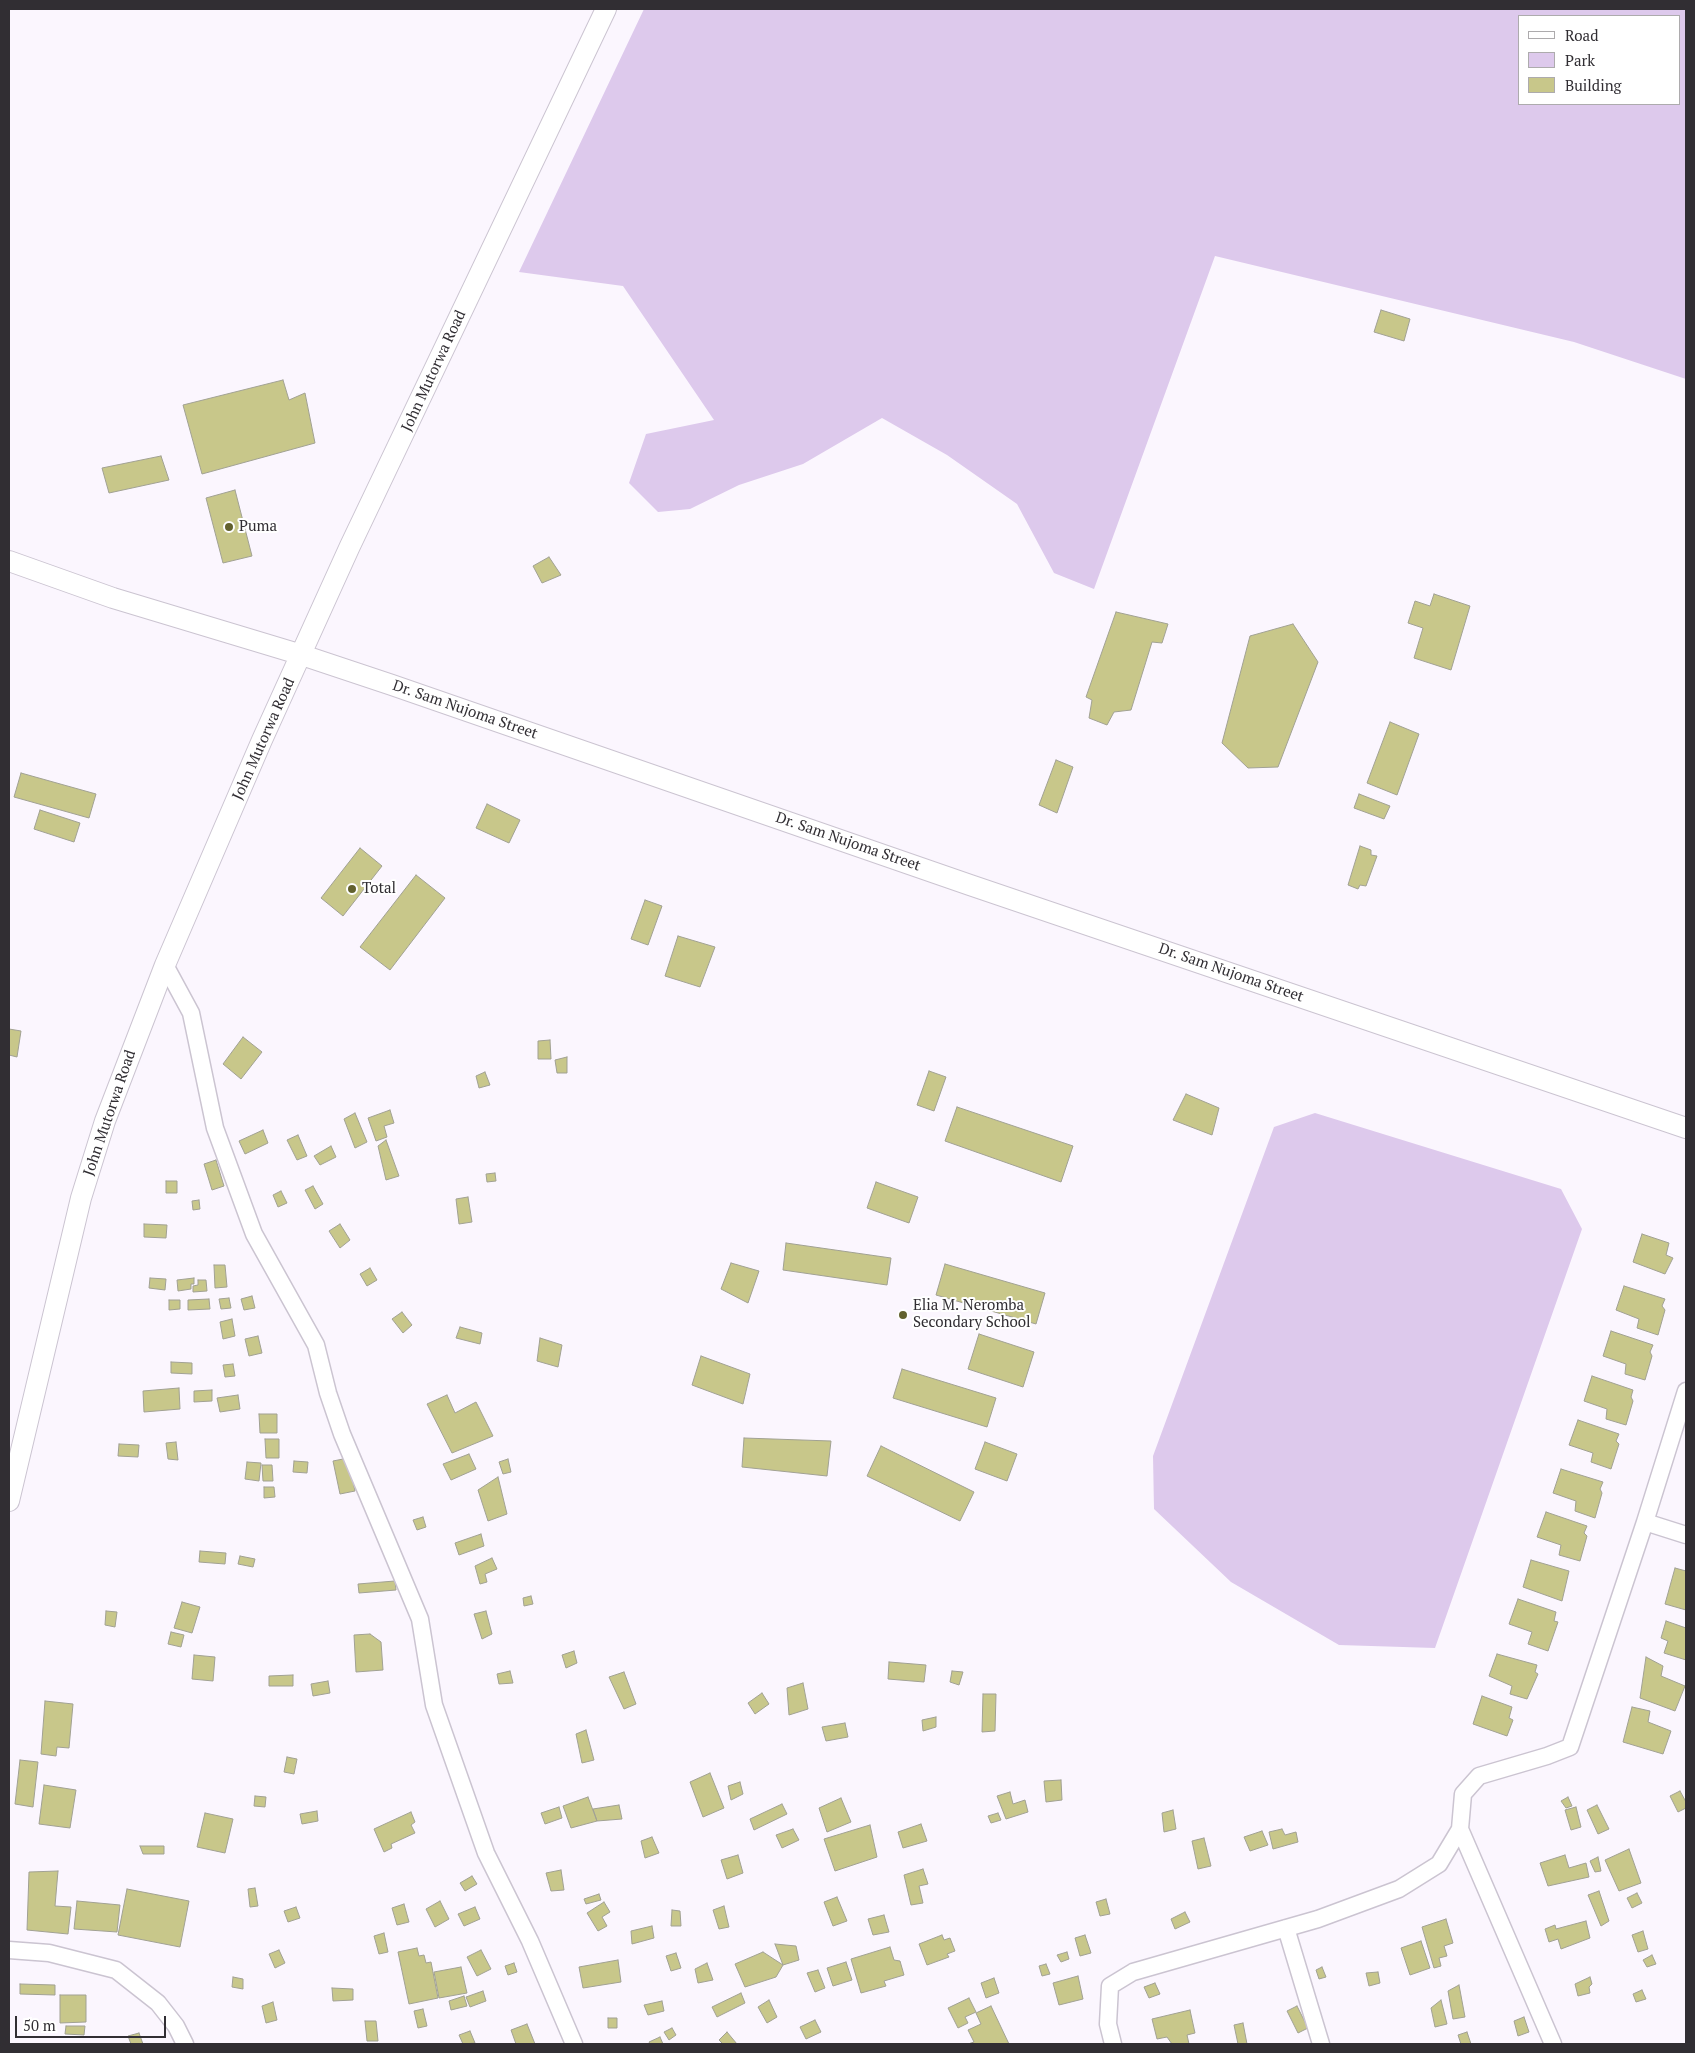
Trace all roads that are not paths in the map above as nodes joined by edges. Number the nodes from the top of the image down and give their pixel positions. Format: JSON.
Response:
{"nodes":[{"id":1,"x":606,"y":9,"type":"edge"},
{"id":2,"x":9,"y":561,"type":"edge"},
{"id":3,"x":302,"y":655,"type":"junction"},
{"id":4,"x":165,"y":965,"type":"junction"},
{"id":5,"x":1686,"y":1128,"type":"edge"},
{"id":6,"x":1686,"y":1390,"type":"edge"},
{"id":7,"x":9,"y":1501,"type":"edge"},
{"id":8,"x":1645,"y":1522,"type":"junction"},
{"id":9,"x":1686,"y":1535,"type":"edge"},
{"id":10,"x":1460,"y":1829,"type":"junction"},
{"id":11,"x":1286,"y":1928,"type":"junction"},
{"id":12,"x":9,"y":1950,"type":"edge"},
{"id":13,"x":185,"y":2044,"type":"edge"},
{"id":14,"x":574,"y":2044,"type":"edge"},
{"id":15,"x":1112,"y":2044,"type":"edge"},
{"id":16,"x":1321,"y":2044,"type":"edge"},
{"id":17,"x":1552,"y":2044,"type":"edge"}],
"edges":[{"from":1,"to":3,"type":"street","name":"John Mutorwa Road"},
{"from":2,"to":3,"type":"street","name":"Dr. Sam Nujoma Street"},
{"from":3,"to":4,"type":"street","name":"John Mutorwa Road"},
{"from":3,"to":5,"type":"street","name":"Dr. Sam Nujoma Street"},
{"from":4,"to":7,"type":"street","name":"John Mutorwa Road"},
{"from":4,"to":14,"type":"street"},
{"from":6,"to":8,"type":"street"},
{"from":8,"to":9,"type":"street"},
{"from":8,"to":10,"type":"street"},
{"from":10,"to":11,"type":"street"},
{"from":10,"to":17,"type":"street"},
{"from":11,"to":15,"type":"street"},
{"from":11,"to":16,"type":"street"},
{"from":12,"to":13,"type":"street"}]}
